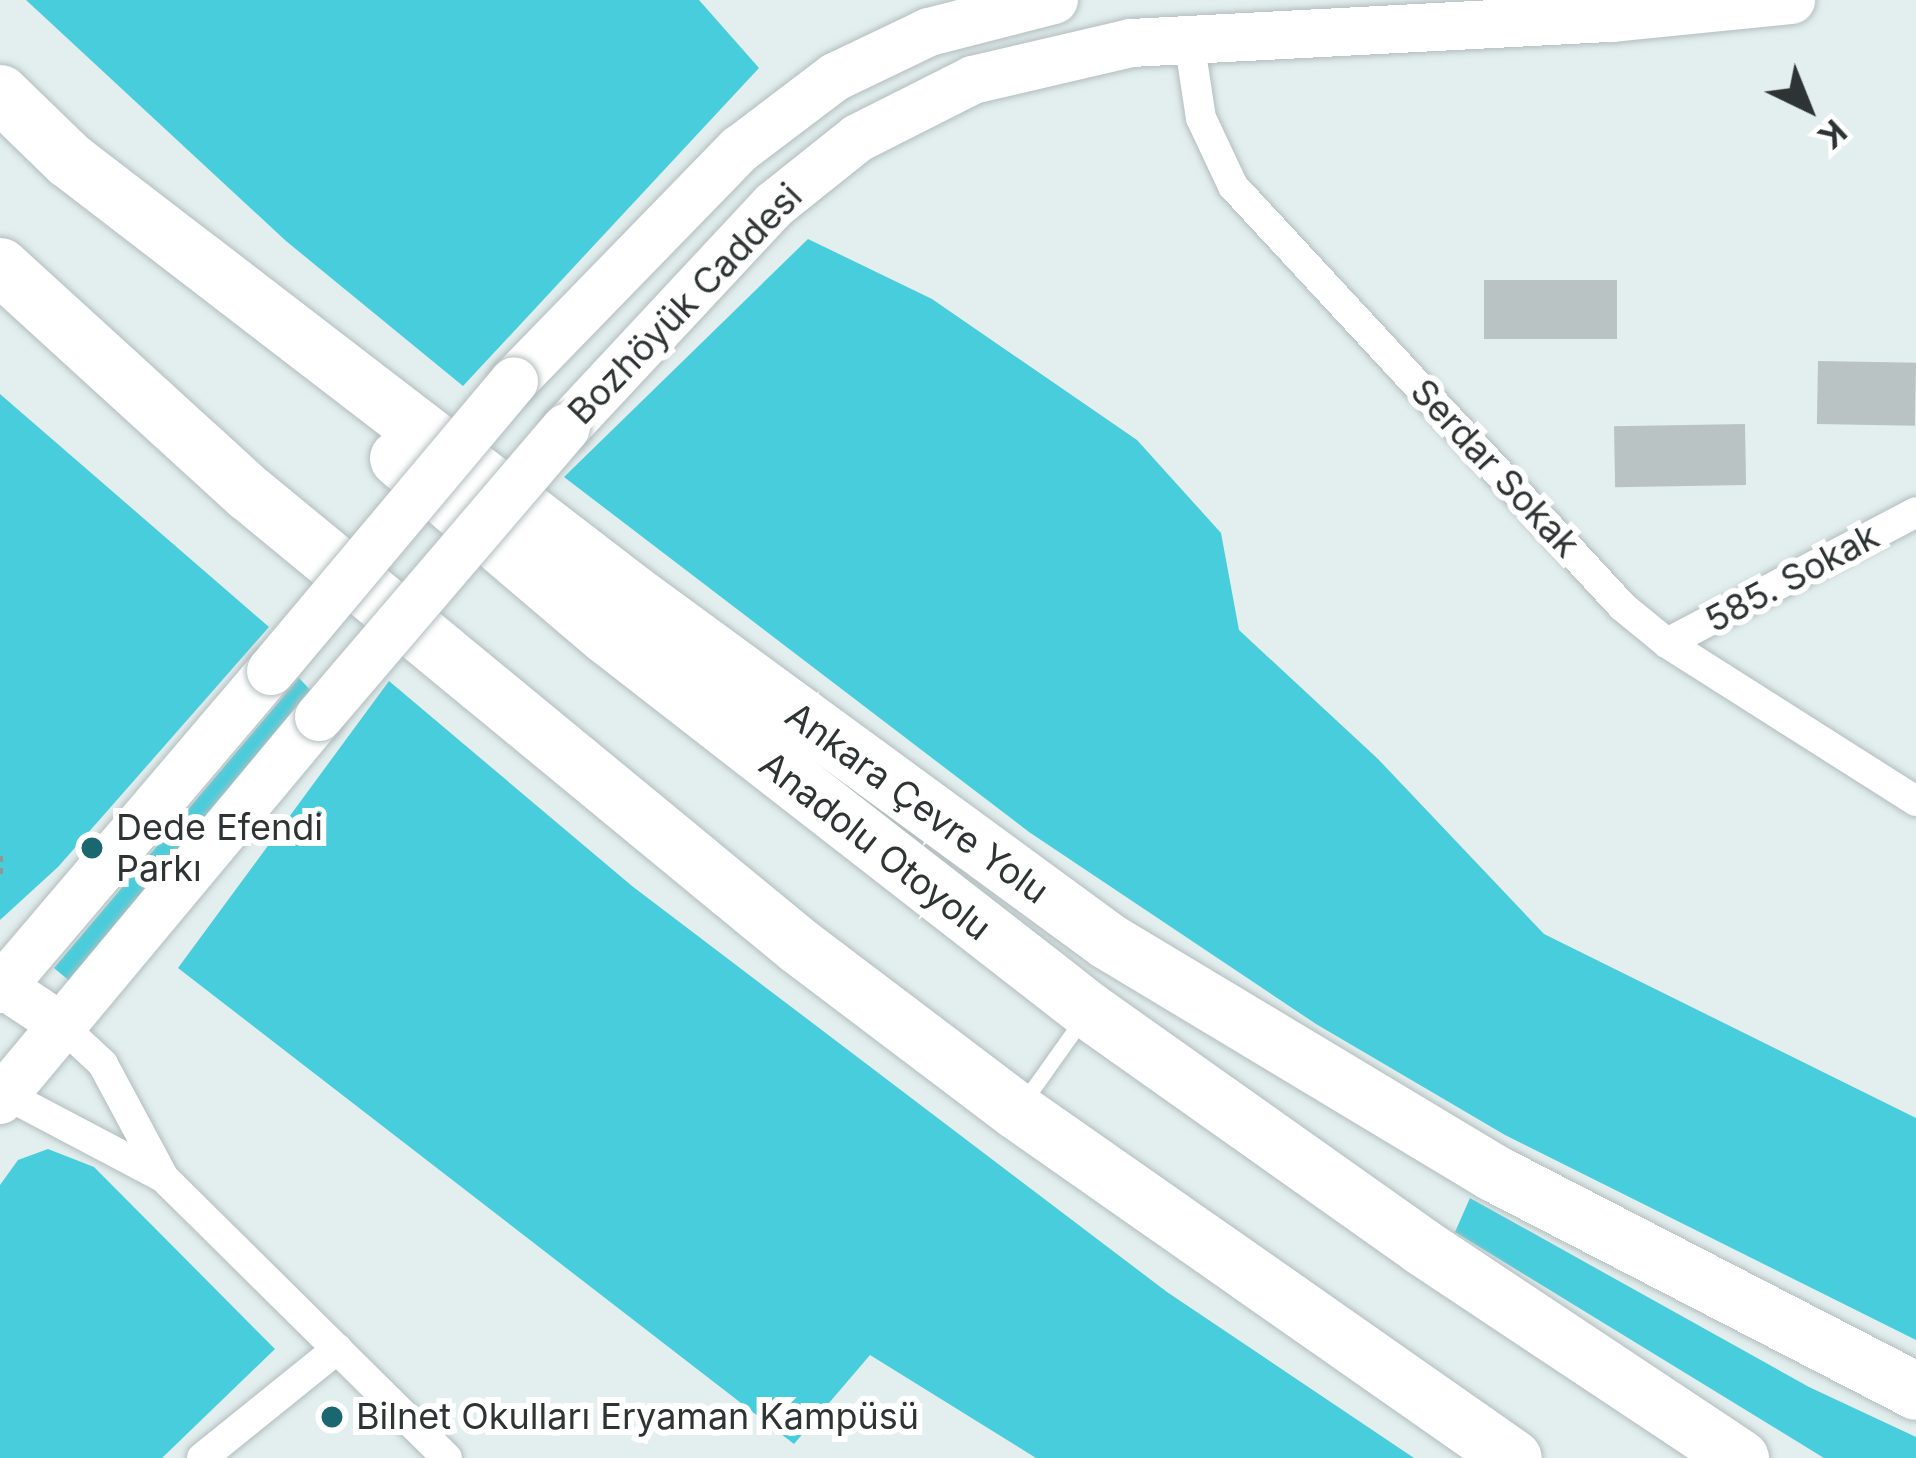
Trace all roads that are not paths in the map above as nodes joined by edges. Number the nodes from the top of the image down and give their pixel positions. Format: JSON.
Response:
{"nodes":[{"id":1,"x":1054,"y":0,"type":"edge"},
{"id":2,"x":1792,"y":0,"type":"edge"},
{"id":3,"x":1189,"y":40,"type":"junction"},
{"id":4,"x":0,"y":93,"type":"edge"},
{"id":5,"x":68,"y":159,"type":"junction"},
{"id":6,"x":0,"y":266,"type":"edge"},
{"id":7,"x":1916,"y":512,"type":"edge"},
{"id":8,"x":1667,"y":644,"type":"junction"},
{"id":9,"x":1916,"y":801,"type":"edge"},
{"id":10,"x":1,"y":986,"type":"edge"},
{"id":11,"x":1088,"y":1010,"type":"junction"},
{"id":12,"x":60,"y":1024,"type":"junction"},
{"id":13,"x":2,"y":1094,"type":"edge"},
{"id":14,"x":1017,"y":1112,"type":"junction"},
{"id":15,"x":164,"y":1178,"type":"junction"},
{"id":16,"x":337,"y":1349,"type":"junction"},
{"id":17,"x":1916,"y":1391,"type":"edge"},
{"id":18,"x":202,"y":1458,"type":"edge"},
{"id":19,"x":448,"y":1458,"type":"edge"},
{"id":20,"x":1513,"y":1458,"type":"edge"},
{"id":21,"x":1740,"y":1458,"type":"edge"}],
"edges":[{"from":1,"to":10,"type":"main road","name":"Bozhöyük Caddesi","bridge":true},
{"from":2,"to":3,"type":"main road","name":"Bozhöyük Caddesi"},
{"from":3,"to":8,"type":"street","name":"Serdar Sokak"},
{"from":3,"to":12,"type":"main road","name":"Bozhöyük Caddesi","bridge":true},
{"from":4,"to":5,"type":"highway","name":"Ankara Çevre Yolu"},
{"from":5,"to":11,"type":"highway","name":"Anadolu Otoyolu"},
{"from":5,"to":17,"type":"highway","name":"Ankara Çevre Yolu"},
{"from":6,"to":14,"type":"highway"},
{"from":7,"to":8,"type":"street","name":"585. Sokak"},
{"from":8,"to":9,"type":"street","name":"Serdar Sokak"},
{"from":10,"to":12,"type":"main road"},
{"from":11,"to":14,"type":"lane"},
{"from":11,"to":21,"type":"highway","name":"Anadolu Otoyolu"},
{"from":12,"to":13,"type":"main road","name":"Bozhöyük Caddesi"},
{"from":12,"to":15,"type":"street"},
{"from":13,"to":15,"type":"street"},
{"from":14,"to":20,"type":"highway"},
{"from":15,"to":16,"type":"street"},
{"from":16,"to":18,"type":"street"},
{"from":16,"to":19,"type":"street"}]}
